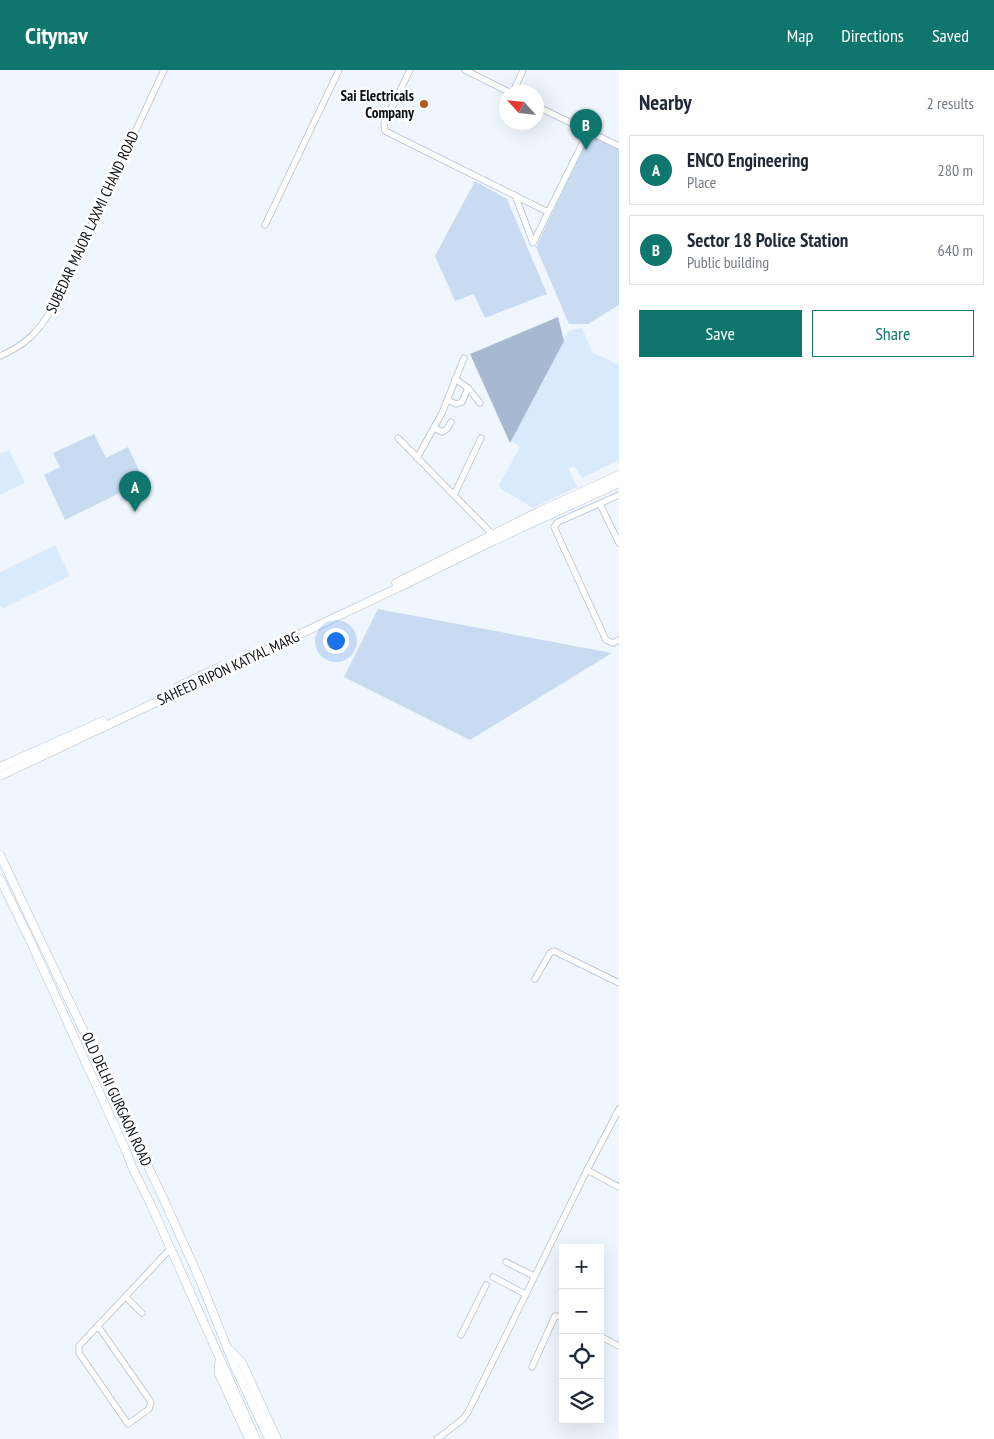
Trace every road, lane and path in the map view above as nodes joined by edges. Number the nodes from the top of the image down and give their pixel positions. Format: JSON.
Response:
{"nodes":[{"id":1,"x":164,"y":70,"type":"edge"},
{"id":2,"x":339,"y":70,"type":"edge"},
{"id":3,"x":410,"y":70,"type":"edge"},
{"id":4,"x":465,"y":70,"type":"edge"},
{"id":5,"x":523,"y":70,"type":"edge"},
{"id":6,"x":515,"y":85,"type":"edge"},
{"id":7,"x":499,"y":86,"type":"edge"},
{"id":8,"x":544,"y":110,"type":"edge"},
{"id":9,"x":588,"y":130,"type":"junction"},
{"id":10,"x":619,"y":146,"type":"edge"},
{"id":11,"x":515,"y":196,"type":"junction"},
{"id":12,"x":548,"y":212,"type":"junction"},
{"id":13,"x":265,"y":225,"type":"dead end"},
{"id":14,"x":0,"y":356,"type":"edge"},
{"id":15,"x":464,"y":358,"type":"dead end"},
{"id":16,"x":456,"y":379,"type":"junction"},
{"id":17,"x":468,"y":388,"type":"junction"},
{"id":18,"x":447,"y":400,"type":"junction"},
{"id":19,"x":480,"y":403,"type":"dead end"},
{"id":20,"x":451,"y":422,"type":"dead end"},
{"id":21,"x":434,"y":428,"type":"junction"},
{"id":22,"x":398,"y":438,"type":"dead end"},
{"id":23,"x":481,"y":438,"type":"dead end"},
{"id":24,"x":417,"y":458,"type":"junction"},
{"id":25,"x":619,"y":475,"type":"edge"},
{"id":26,"x":619,"y":483,"type":"edge"},
{"id":27,"x":619,"y":494,"type":"edge"},
{"id":28,"x":454,"y":495,"type":"junction"},
{"id":29,"x":600,"y":504,"type":"junction"},
{"id":30,"x":543,"y":514,"type":"junction"},
{"id":31,"x":493,"y":535,"type":"junction"},
{"id":32,"x":619,"y":543,"type":"edge"},
{"id":33,"x":358,"y":604,"type":"junction"},
{"id":34,"x":619,"y":640,"type":"edge"},
{"id":35,"x":0,"y":767,"type":"edge"},
{"id":36,"x":0,"y":776,"type":"edge"},
{"id":37,"x":0,"y":855,"type":"edge"},
{"id":38,"x":0,"y":879,"type":"edge"},
{"id":39,"x":535,"y":979,"type":"dead end"},
{"id":40,"x":619,"y":982,"type":"edge"},
{"id":41,"x":619,"y":1109,"type":"edge"},
{"id":42,"x":617,"y":1118,"type":"edge"},
{"id":43,"x":587,"y":1170,"type":"junction"},
{"id":44,"x":619,"y":1187,"type":"edge"},
{"id":45,"x":171,"y":1248,"type":"junction"},
{"id":46,"x":506,"y":1262,"type":"dead end"},
{"id":47,"x":534,"y":1276,"type":"junction"},
{"id":48,"x":493,"y":1277,"type":"dead end"},
{"id":49,"x":486,"y":1285,"type":"dead end"},
{"id":50,"x":525,"y":1294,"type":"junction"},
{"id":51,"x":126,"y":1297,"type":"junction"},
{"id":52,"x":142,"y":1313,"type":"dead end"},
{"id":53,"x":559,"y":1316,"type":"edge"},
{"id":54,"x":98,"y":1326,"type":"junction"},
{"id":55,"x":461,"y":1335,"type":"dead end"},
{"id":56,"x":604,"y":1338,"type":"edge"},
{"id":57,"x":226,"y":1346,"type":"junction"},
{"id":58,"x":619,"y":1346,"type":"edge"},
{"id":59,"x":219,"y":1359,"type":"junction"},
{"id":60,"x":532,"y":1367,"type":"dead end"},
{"id":61,"x":249,"y":1439,"type":"edge"},
{"id":62,"x":256,"y":1439,"type":"edge"},
{"id":63,"x":269,"y":1439,"type":"edge"},
{"id":64,"x":277,"y":1439,"type":"edge"},
{"id":65,"x":437,"y":1439,"type":"edge"}],
"edges":[{"from":1,"to":14,"type":"street","name":"SUBEDAR MAJOR LAXMI CHAND ROAD"},
{"from":2,"to":13,"type":"street"},
{"from":3,"to":11,"type":"street"},
{"from":4,"to":7,"type":"street"},
{"from":5,"to":6,"type":"street"},
{"from":8,"to":9,"type":"street"},
{"from":9,"to":10,"type":"street"},
{"from":9,"to":12,"type":"street"},
{"from":11,"to":12,"type":"street"},
{"from":11,"to":12,"type":"street"},
{"from":15,"to":16,"type":"street"},
{"from":16,"to":17,"type":"street"},
{"from":16,"to":18,"type":"street"},
{"from":17,"to":18,"type":"street"},
{"from":17,"to":19,"type":"street"},
{"from":18,"to":21,"type":"street"},
{"from":20,"to":21,"type":"street"},
{"from":21,"to":24,"type":"street"},
{"from":22,"to":24,"type":"street"},
{"from":23,"to":28,"type":"street"},
{"from":24,"to":28,"type":"street"},
{"from":25,"to":30,"type":"main road","name":"SAHEED RIPON KATYAL MARG"},
{"from":26,"to":30,"type":"main road","name":"SAHEED RIPON KATYAL MARG"},
{"from":27,"to":29,"type":"street"},
{"from":28,"to":31,"type":"street"},
{"from":29,"to":32,"type":"street"},
{"from":29,"to":34,"type":"street"},
{"from":30,"to":31,"type":"main road","name":"SAHEED RIPON KATYAL MARG"},
{"from":30,"to":33,"type":"main road","name":"SAHEED RIPON KATYAL MARG"},
{"from":31,"to":33,"type":"main road","name":"SAHEED RIPON KATYAL MARG"},
{"from":33,"to":35,"type":"main road","name":"SAHEED RIPON KATYAL MARG"},
{"from":33,"to":36,"type":"main road","name":"SAHEED RIPON KATYAL MARG"},
{"from":37,"to":57,"type":"main road","name":"OLD DELHI GURGAON ROAD"},
{"from":38,"to":45,"type":"main road","name":"OLD DELHI GURGAON ROAD"},
{"from":39,"to":40,"type":"street"},
{"from":41,"to":42,"type":"street"},
{"from":42,"to":43,"type":"street"},
{"from":43,"to":44,"type":"street"},
{"from":43,"to":47,"type":"street"},
{"from":45,"to":51,"type":"street"},
{"from":45,"to":59,"type":"main road","name":"OLD DELHI GURGAON ROAD"},
{"from":46,"to":47,"type":"street"},
{"from":47,"to":50,"type":"street"},
{"from":48,"to":50,"type":"street"},
{"from":49,"to":55,"type":"street"},
{"from":50,"to":65,"type":"street"},
{"from":51,"to":52,"type":"street"},
{"from":51,"to":54,"type":"street"},
{"from":53,"to":60,"type":"street"},
{"from":54,"to":54,"type":"street"},
{"from":56,"to":58,"type":"street"},
{"from":57,"to":63,"type":"main road","name":"OLD DELHI GURGAON ROAD"},
{"from":57,"to":64,"type":"main road"},
{"from":59,"to":61,"type":"main road"},
{"from":59,"to":62,"type":"main road"}]}
